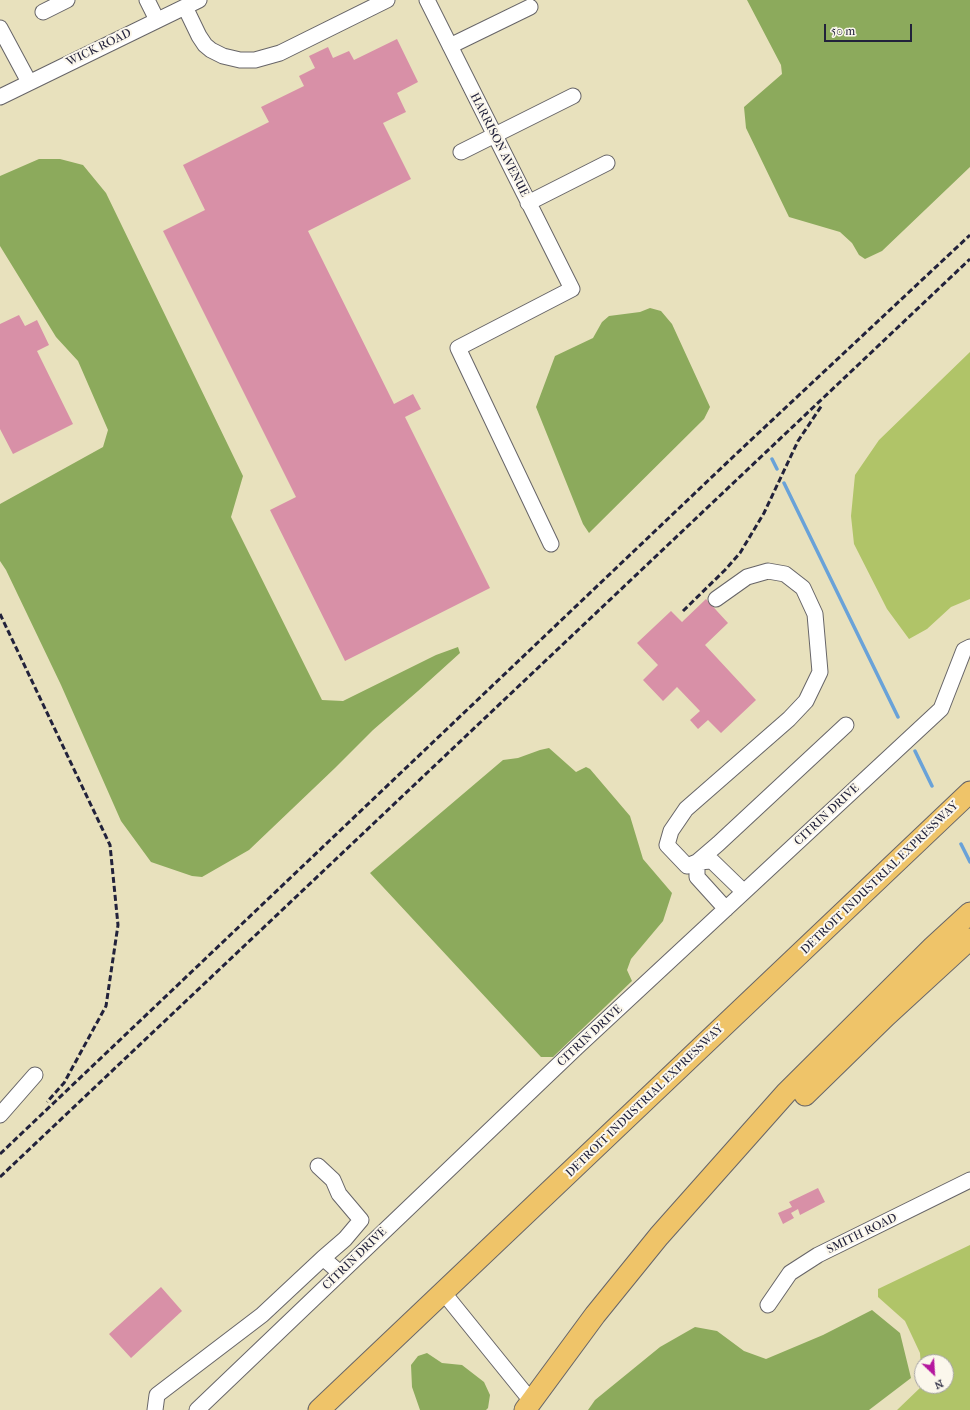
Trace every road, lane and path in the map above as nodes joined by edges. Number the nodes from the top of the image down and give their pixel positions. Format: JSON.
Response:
{"nodes":[{"id":1,"x":67,"y":0,"type":"edge"},
{"id":2,"x":147,"y":0,"type":"edge"},
{"id":3,"x":199,"y":0,"type":"edge"},
{"id":4,"x":388,"y":0,"type":"edge"},
{"id":5,"x":427,"y":0,"type":"edge"},
{"id":6,"x":185,"y":7,"type":"junction"},
{"id":7,"x":530,"y":7,"type":"dead end"},
{"id":8,"x":43,"y":12,"type":"dead end"},
{"id":9,"x":157,"y":20,"type":"junction"},
{"id":10,"x":0,"y":28,"type":"edge"},
{"id":11,"x":450,"y":46,"type":"junction"},
{"id":12,"x":29,"y":82,"type":"junction"},
{"id":13,"x":573,"y":96,"type":"dead end"},
{"id":14,"x":0,"y":97,"type":"edge"},
{"id":15,"x":494,"y":135,"type":"junction"},
{"id":16,"x":460,"y":152,"type":"dead end"},
{"id":17,"x":607,"y":164,"type":"dead end"},
{"id":18,"x":528,"y":203,"type":"junction"},
{"id":19,"x":551,"y":544,"type":"dead end"},
{"id":20,"x":716,"y":599,"type":"dead end"},
{"id":21,"x":967,"y":648,"type":"edge"},
{"id":22,"x":846,"y":725,"type":"dead end"},
{"id":23,"x":970,"y":792,"type":"edge"},
{"id":24,"x":697,"y":862,"type":"junction"},
{"id":25,"x":744,"y":892,"type":"junction"},
{"id":26,"x":726,"y":909,"type":"junction"},
{"id":27,"x":970,"y":912,"type":"edge"},
{"id":28,"x":970,"y":939,"type":"edge"},
{"id":29,"x":35,"y":1076,"type":"dead end"},
{"id":30,"x":0,"y":1115,"type":"edge"},
{"id":31,"x":318,"y":1166,"type":"dead end"},
{"id":32,"x":970,"y":1180,"type":"edge"},
{"id":33,"x":659,"y":1236,"type":"junction"},
{"id":34,"x":324,"y":1258,"type":"junction"},
{"id":35,"x":340,"y":1273,"type":"junction"},
{"id":36,"x":443,"y":1292,"type":"junction"},
{"id":37,"x":768,"y":1305,"type":"dead end"},
{"id":38,"x":528,"y":1406,"type":"edge"},
{"id":39,"x":155,"y":1410,"type":"edge"},
{"id":40,"x":197,"y":1410,"type":"edge"},
{"id":41,"x":319,"y":1410,"type":"edge"}],
"edges":[{"from":1,"to":8,"type":"street"},
{"from":2,"to":9,"type":"street"},
{"from":3,"to":6,"type":"street","name":"WICK ROAD"},
{"from":4,"to":6,"type":"street"},
{"from":5,"to":11,"type":"street","name":"HARRISON AVENUE"},
{"from":6,"to":9,"type":"street","name":"WICK ROAD"},
{"from":7,"to":11,"type":"street"},
{"from":9,"to":12,"type":"street","name":"WICK ROAD"},
{"from":10,"to":12,"type":"street"},
{"from":11,"to":15,"type":"street","name":"HARRISON AVENUE"},
{"from":12,"to":14,"type":"street","name":"WICK ROAD"},
{"from":13,"to":15,"type":"street"},
{"from":15,"to":16,"type":"street"},
{"from":15,"to":18,"type":"street","name":"HARRISON AVENUE"},
{"from":17,"to":18,"type":"street"},
{"from":18,"to":19,"type":"street","name":"HARRISON AVENUE"},
{"from":20,"to":24,"type":"street"},
{"from":21,"to":25,"type":"street","name":"CITRIN DRIVE"},
{"from":22,"to":24,"type":"street"},
{"from":23,"to":36,"type":"highway","name":"DETROIT INDUSTRIAL EXPRESSWAY"},
{"from":24,"to":25,"type":"street"},
{"from":24,"to":26,"type":"street"},
{"from":25,"to":26,"type":"street","name":"CITRIN DRIVE"},
{"from":26,"to":35,"type":"street","name":"CITRIN DRIVE"},
{"from":27,"to":33,"type":"highway"},
{"from":28,"to":33,"type":"highway"},
{"from":29,"to":30,"type":"street"},
{"from":31,"to":34,"type":"street"},
{"from":32,"to":37,"type":"street","name":"SMITH ROAD"},
{"from":33,"to":38,"type":"highway"},
{"from":34,"to":35,"type":"street"},
{"from":34,"to":39,"type":"street"},
{"from":35,"to":40,"type":"street","name":"CITRIN DRIVE"},
{"from":36,"to":38,"type":"street"},
{"from":36,"to":41,"type":"highway","name":"DETROIT INDUSTRIAL EXPRESSWAY"}]}
